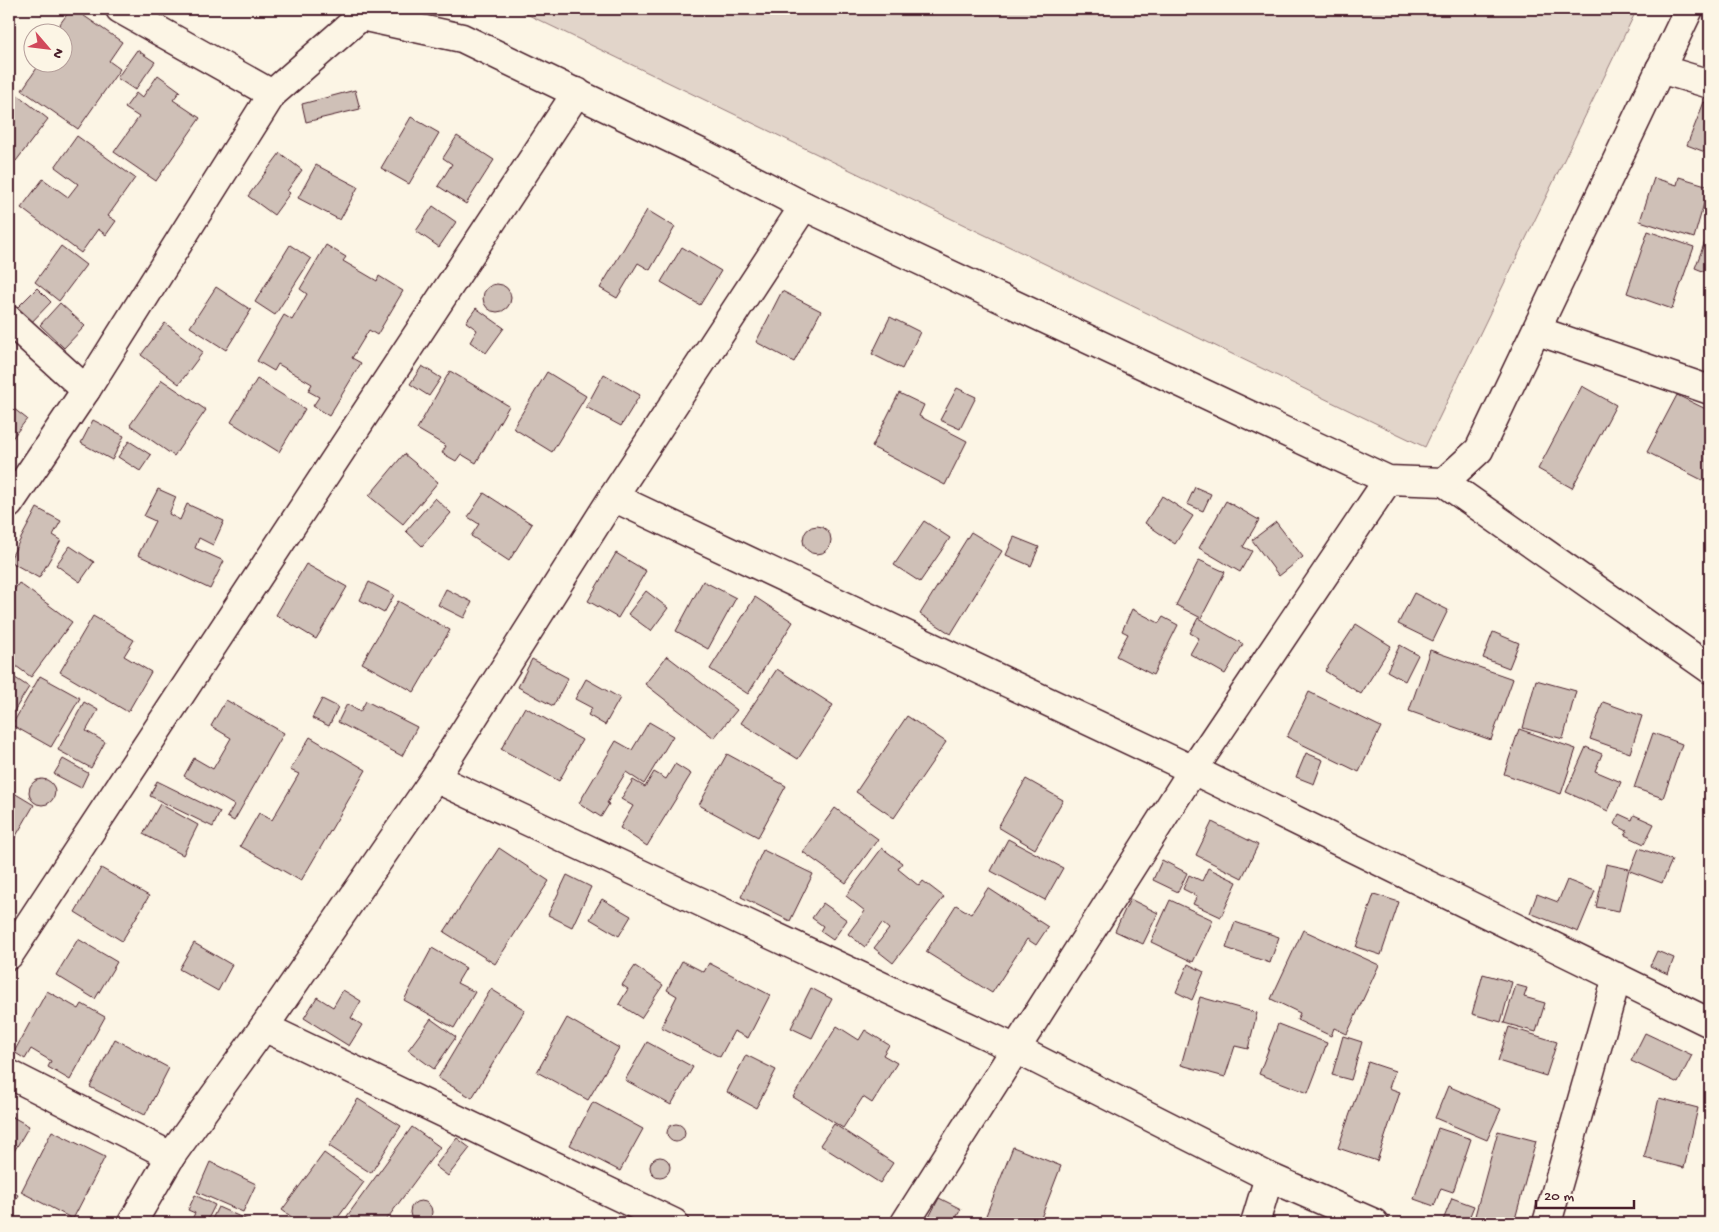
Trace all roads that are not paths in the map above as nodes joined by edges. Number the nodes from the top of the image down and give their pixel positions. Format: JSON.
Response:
{"nodes":[{"id":1,"x":120,"y":9,"type":"edge"},
{"id":2,"x":1689,"y":9,"type":"edge"},
{"id":3,"x":363,"y":12,"type":"edge"},
{"id":4,"x":1660,"y":69,"type":"junction"},
{"id":5,"x":1710,"y":84,"type":"edge"},
{"id":6,"x":576,"y":92,"type":"junction"},
{"id":7,"x":272,"y":94,"type":"junction"},
{"id":8,"x":804,"y":206,"type":"junction"},
{"id":9,"x":9,"y":320,"type":"edge"},
{"id":10,"x":1538,"y":331,"type":"junction"},
{"id":11,"x":86,"y":390,"type":"junction"},
{"id":12,"x":1710,"y":390,"type":"edge"},
{"id":13,"x":1388,"y":480,"type":"junction"},
{"id":14,"x":1444,"y":482,"type":"junction"},
{"id":15,"x":613,"y":497,"type":"junction"},
{"id":16,"x":9,"y":504,"type":"edge"},
{"id":17,"x":1710,"y":669,"type":"edge"},
{"id":18,"x":1192,"y":770,"type":"junction"},
{"id":19,"x":435,"y":778,"type":"junction"},
{"id":20,"x":9,"y":955,"type":"edge"},
{"id":21,"x":1617,"y":977,"type":"junction"},
{"id":22,"x":1710,"y":1023,"type":"edge"},
{"id":23,"x":264,"y":1027,"type":"junction"},
{"id":24,"x":1016,"y":1049,"type":"junction"},
{"id":25,"x":9,"y":1074,"type":"edge"},
{"id":26,"x":171,"y":1156,"type":"junction"},
{"id":27,"x":1269,"y":1177,"type":"junction"},
{"id":28,"x":132,"y":1223,"type":"edge"},
{"id":29,"x":674,"y":1223,"type":"edge"},
{"id":30,"x":905,"y":1223,"type":"edge"},
{"id":31,"x":1255,"y":1223,"type":"edge"},
{"id":32,"x":1374,"y":1223,"type":"edge"},
{"id":33,"x":1547,"y":1223,"type":"edge"}],
"edges":[{"from":1,"to":7,"type":"street"},
{"from":2,"to":4,"type":"street"},
{"from":3,"to":6,"type":"street"},
{"from":3,"to":7,"type":"street"},
{"from":4,"to":5,"type":"street"},
{"from":4,"to":10,"type":"street"},
{"from":6,"to":8,"type":"street"},
{"from":6,"to":20,"type":"street"},
{"from":7,"to":11,"type":"street"},
{"from":8,"to":13,"type":"street"},
{"from":8,"to":15,"type":"street"},
{"from":9,"to":11,"type":"street"},
{"from":10,"to":12,"type":"street"},
{"from":10,"to":14,"type":"street"},
{"from":11,"to":16,"type":"street"},
{"from":13,"to":14,"type":"street"},
{"from":13,"to":18,"type":"street"},
{"from":14,"to":17,"type":"street"},
{"from":15,"to":18,"type":"street"},
{"from":15,"to":19,"type":"street"},
{"from":18,"to":21,"type":"street"},
{"from":18,"to":24,"type":"street"},
{"from":19,"to":23,"type":"street"},
{"from":19,"to":24,"type":"street"},
{"from":21,"to":22,"type":"street"},
{"from":21,"to":33,"type":"street"},
{"from":23,"to":26,"type":"street"},
{"from":23,"to":29,"type":"street"},
{"from":24,"to":27,"type":"street"},
{"from":24,"to":30,"type":"street"},
{"from":25,"to":26,"type":"street"},
{"from":26,"to":28,"type":"street"},
{"from":27,"to":31,"type":"street"},
{"from":27,"to":32,"type":"street"}]}
